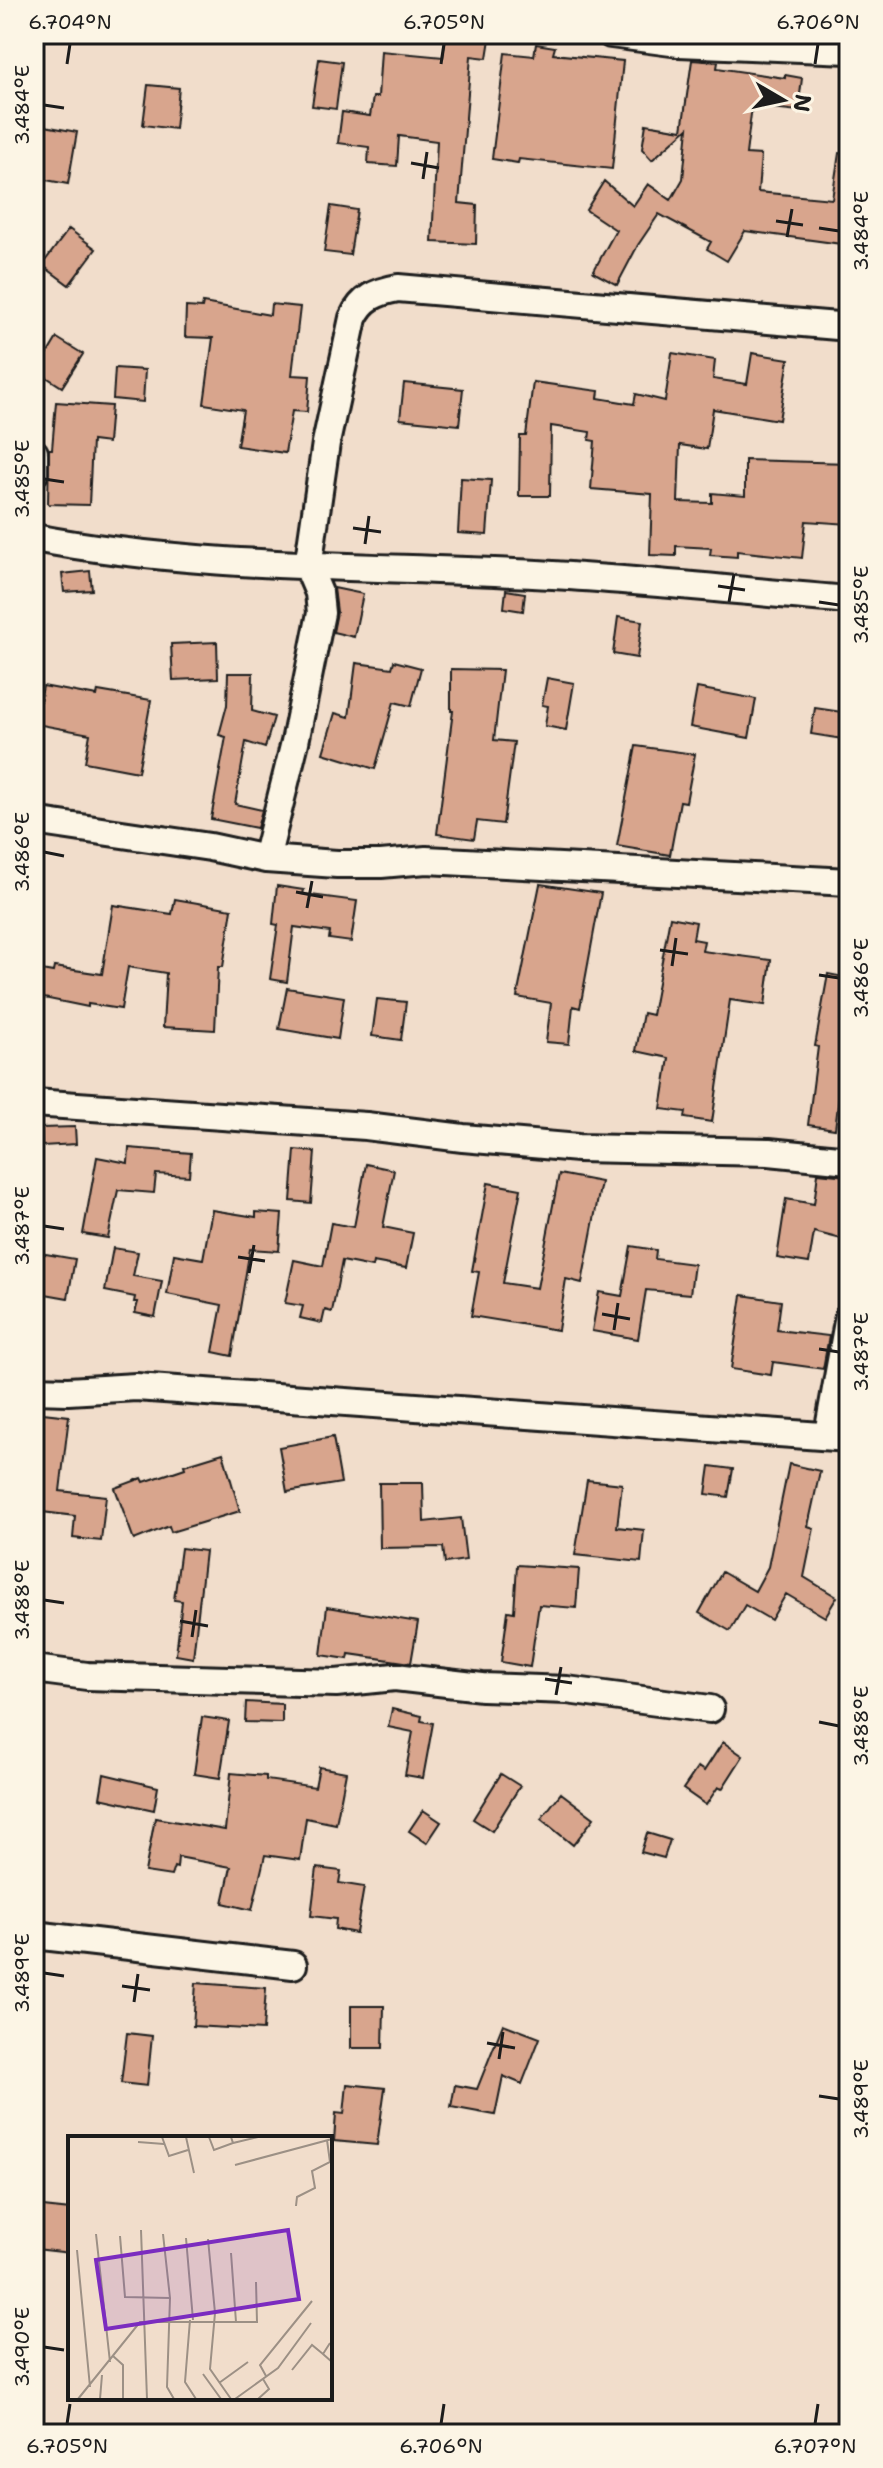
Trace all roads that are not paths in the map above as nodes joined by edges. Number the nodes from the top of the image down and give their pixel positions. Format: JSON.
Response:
{"nodes":[{"id":1,"x":611,"y":34,"type":"edge"},
{"id":2,"x":849,"y":50,"type":"edge"},
{"id":3,"x":849,"y":327,"type":"edge"},
{"id":4,"x":34,"y":453,"type":"edge"},
{"id":5,"x":34,"y":473,"type":"edge"},
{"id":6,"x":34,"y":538,"type":"edge"},
{"id":7,"x":308,"y":567,"type":"junction"},
{"id":8,"x":849,"y":600,"type":"edge"},
{"id":9,"x":34,"y":821,"type":"edge"},
{"id":10,"x":266,"y":859,"type":"junction"},
{"id":11,"x":849,"y":882,"type":"edge"},
{"id":12,"x":34,"y":1103,"type":"edge"},
{"id":13,"x":849,"y":1160,"type":"edge"},
{"id":14,"x":849,"y":1316,"type":"edge"},
{"id":15,"x":34,"y":1390,"type":"edge"},
{"id":16,"x":839,"y":1436,"type":"edge"},
{"id":17,"x":34,"y":1669,"type":"edge"},
{"id":18,"x":710,"y":1709,"type":"dead end"},
{"id":19,"x":34,"y":1935,"type":"edge"},
{"id":20,"x":293,"y":1965,"type":"dead end"}],
"edges":[{"from":1,"to":2,"type":"street"},
{"from":3,"to":7,"type":"street"},
{"from":4,"to":5,"type":"street"},
{"from":6,"to":7,"type":"street"},
{"from":7,"to":8,"type":"street"},
{"from":7,"to":10,"type":"street"},
{"from":9,"to":10,"type":"street"},
{"from":10,"to":11,"type":"street"},
{"from":12,"to":13,"type":"street"},
{"from":14,"to":16,"type":"street"},
{"from":15,"to":16,"type":"street"},
{"from":17,"to":18,"type":"street"},
{"from":19,"to":20,"type":"street"}]}
